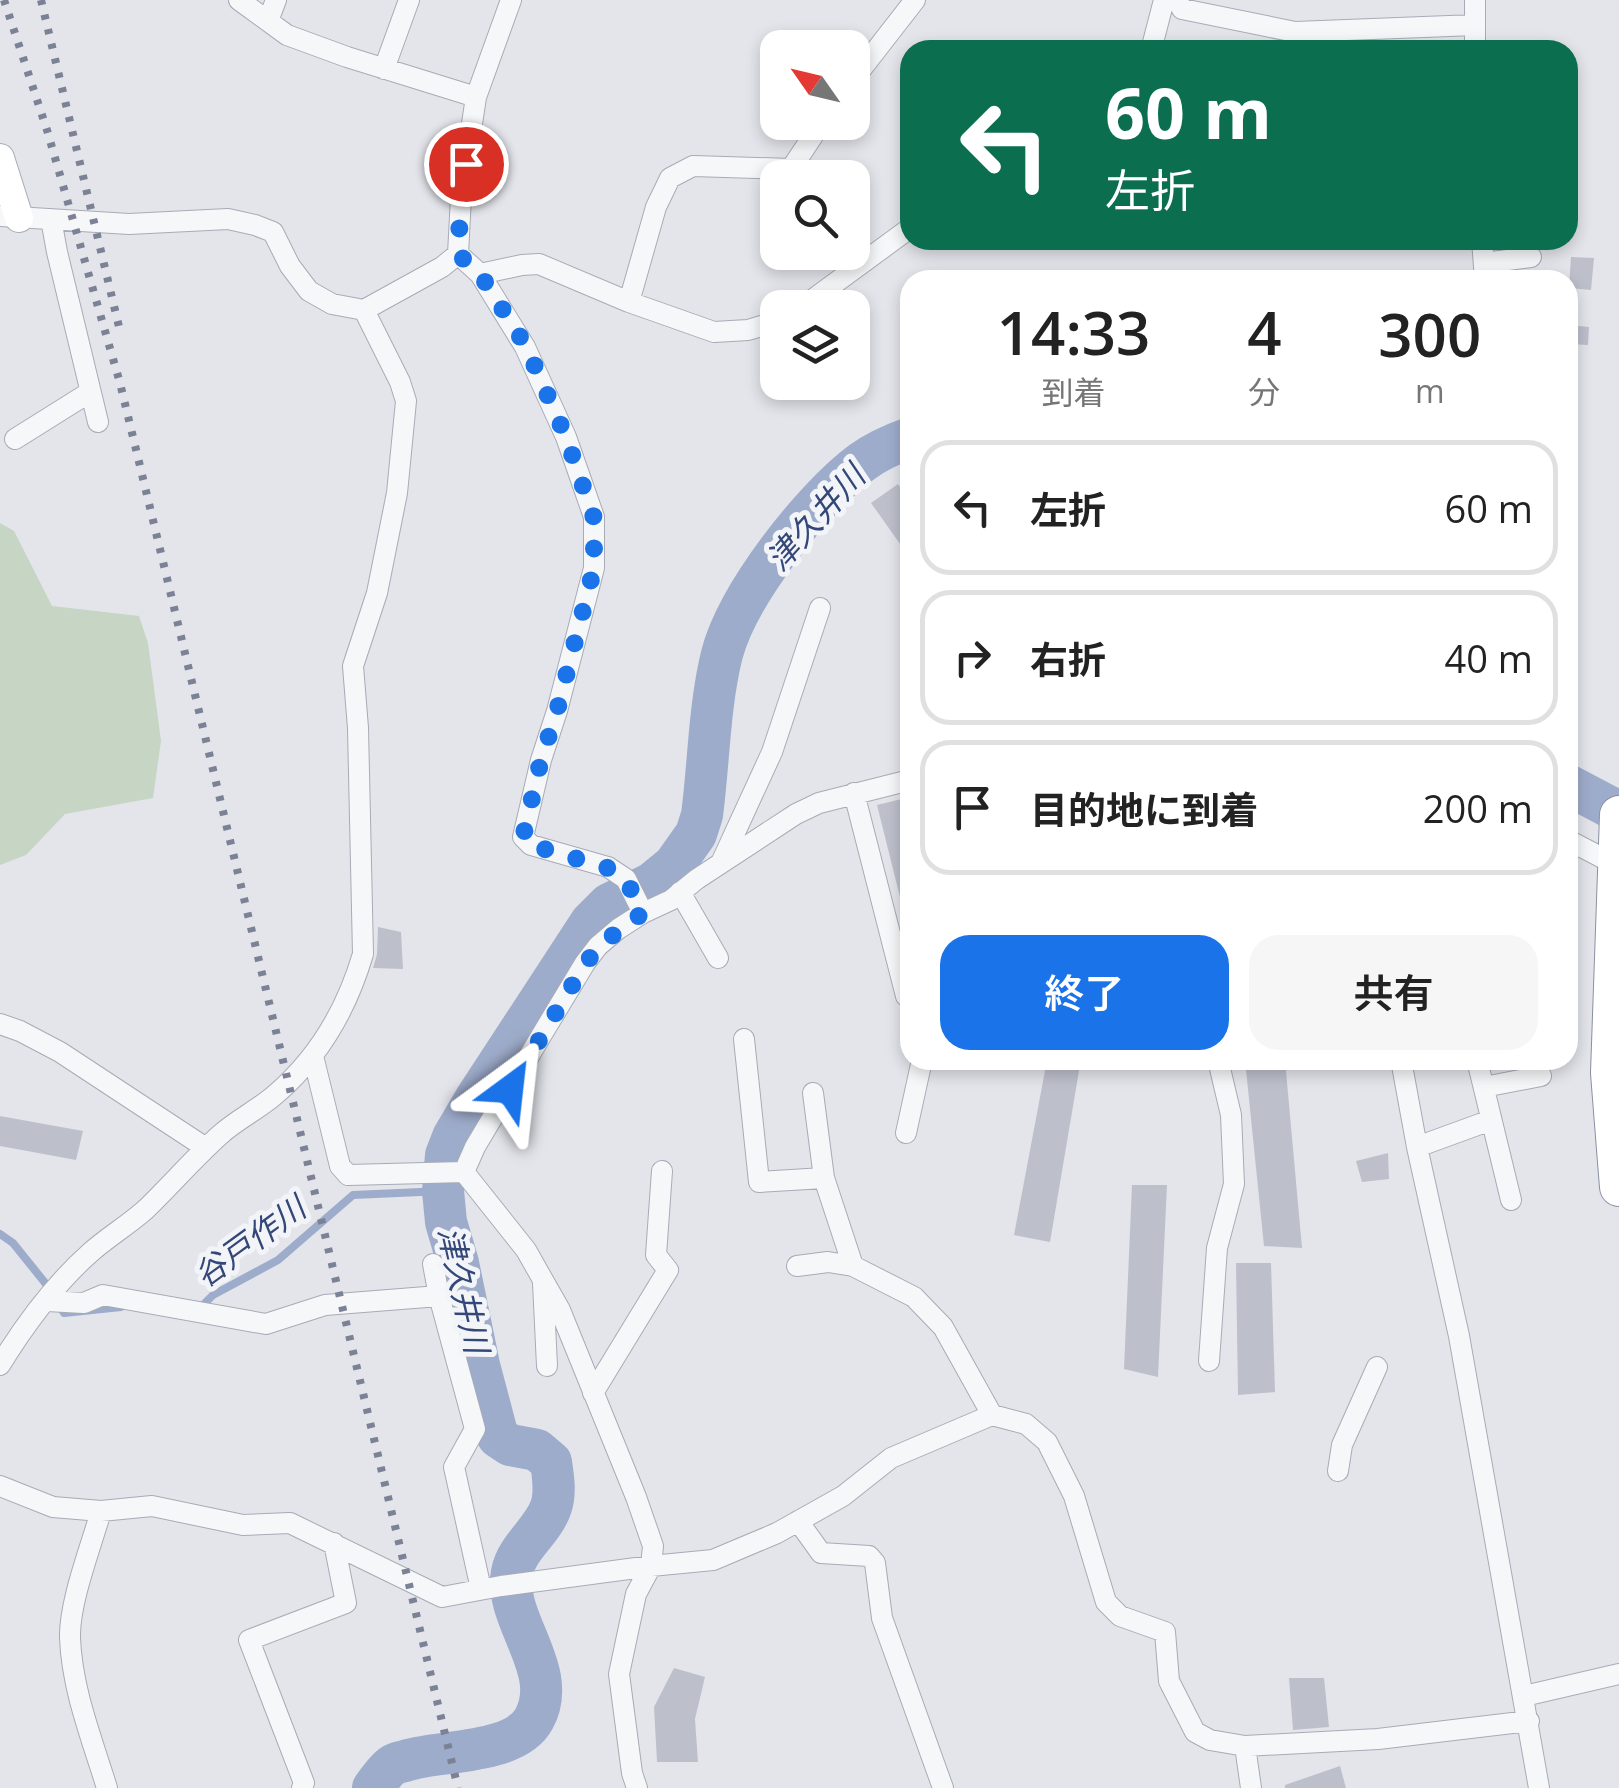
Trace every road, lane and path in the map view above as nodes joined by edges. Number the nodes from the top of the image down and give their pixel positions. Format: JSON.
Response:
{"nodes":[{"id":1,"x":239,"y":0,"type":"edge"},
{"id":2,"x":276,"y":0,"type":"edge"},
{"id":3,"x":410,"y":0,"type":"edge"},
{"id":4,"x":512,"y":0,"type":"edge"},
{"id":5,"x":915,"y":0,"type":"edge"},
{"id":6,"x":1164,"y":0,"type":"edge"},
{"id":7,"x":1176,"y":0,"type":"edge"},
{"id":8,"x":1475,"y":0,"type":"edge"},
{"id":9,"x":268,"y":21,"type":"junction"},
{"id":10,"x":1475,"y":24,"type":"junction"},
{"id":11,"x":1154,"y":40,"type":"edge"},
{"id":12,"x":1476,"y":40,"type":"edge"},
{"id":13,"x":870,"y":58,"type":"edge"},
{"id":14,"x":384,"y":69,"type":"junction"},
{"id":15,"x":476,"y":97,"type":"junction"},
{"id":16,"x":810,"y":140,"type":"edge"},
{"id":17,"x":0,"y":158,"type":"edge"},
{"id":18,"x":10,"y":217,"type":"edge"},
{"id":19,"x":51,"y":220,"type":"junction"},
{"id":20,"x":900,"y":235,"type":"edge"},
{"id":21,"x":458,"y":254,"type":"junction"},
{"id":22,"x":1531,"y":257,"type":"dead end"},
{"id":23,"x":1487,"y":270,"type":"edge"},
{"id":24,"x":480,"y":274,"type":"junction"},
{"id":25,"x":826,"y":290,"type":"edge"},
{"id":26,"x":629,"y":302,"type":"junction"},
{"id":27,"x":364,"y":310,"type":"junction"},
{"id":28,"x":760,"y":326,"type":"edge"},
{"id":29,"x":90,"y":392,"type":"junction"},
{"id":30,"x":98,"y":422,"type":"dead end"},
{"id":31,"x":15,"y":439,"type":"dead end"},
{"id":32,"x":820,"y":608,"type":"dead end"},
{"id":33,"x":900,"y":782,"type":"edge"},
{"id":34,"x":854,"y":792,"type":"junction"},
{"id":35,"x":1619,"y":815,"type":"edge"},
{"id":36,"x":1578,"y":845,"type":"edge"},
{"id":37,"x":720,"y":863,"type":"junction"},
{"id":38,"x":1618,"y":866,"type":"edge"},
{"id":39,"x":680,"y":892,"type":"junction"},
{"id":40,"x":642,"y":909,"type":"junction"},
{"id":41,"x":718,"y":958,"type":"dead end"},
{"id":42,"x":900,"y":972,"type":"edge"},
{"id":43,"x":0,"y":1024,"type":"edge"},
{"id":44,"x":744,"y":1039,"type":"dead end"},
{"id":45,"x":313,"y":1056,"type":"junction"},
{"id":46,"x":920,"y":1070,"type":"edge"},
{"id":47,"x":1220,"y":1070,"type":"edge"},
{"id":48,"x":1404,"y":1070,"type":"edge"},
{"id":49,"x":1480,"y":1070,"type":"edge"},
{"id":50,"x":1541,"y":1076,"type":"dead end"},
{"id":51,"x":1484,"y":1087,"type":"junction"},
{"id":52,"x":814,"y":1092,"type":"dead end"},
{"id":53,"x":1491,"y":1120,"type":"junction"},
{"id":54,"x":906,"y":1133,"type":"dead end"},
{"id":55,"x":206,"y":1148,"type":"junction"},
{"id":56,"x":1417,"y":1148,"type":"junction"},
{"id":57,"x":662,"y":1171,"type":"dead end"},
{"id":58,"x":452,"y":1173,"type":"junction"},
{"id":59,"x":824,"y":1178,"type":"junction"},
{"id":60,"x":1619,"y":1188,"type":"edge"},
{"id":61,"x":1511,"y":1200,"type":"dead end"},
{"id":62,"x":433,"y":1264,"type":"dead end"},
{"id":63,"x":797,"y":1266,"type":"dead end"},
{"id":64,"x":853,"y":1266,"type":"junction"},
{"id":65,"x":542,"y":1276,"type":"junction"},
{"id":66,"x":440,"y":1296,"type":"junction"},
{"id":67,"x":47,"y":1302,"type":"junction"},
{"id":68,"x":1209,"y":1361,"type":"dead end"},
{"id":69,"x":0,"y":1365,"type":"edge"},
{"id":70,"x":547,"y":1366,"type":"dead end"},
{"id":71,"x":1377,"y":1366,"type":"dead end"},
{"id":72,"x":593,"y":1393,"type":"junction"},
{"id":73,"x":992,"y":1415,"type":"junction"},
{"id":74,"x":1338,"y":1471,"type":"dead end"},
{"id":75,"x":0,"y":1486,"type":"edge"},
{"id":76,"x":101,"y":1511,"type":"junction"},
{"id":77,"x":798,"y":1522,"type":"junction"},
{"id":78,"x":334,"y":1543,"type":"junction"},
{"id":79,"x":651,"y":1566,"type":"junction"},
{"id":80,"x":491,"y":1588,"type":"junction"},
{"id":81,"x":1619,"y":1674,"type":"edge"},
{"id":82,"x":1524,"y":1696,"type":"junction"},
{"id":83,"x":1529,"y":1721,"type":"junction"},
{"id":84,"x":1246,"y":1746,"type":"junction"},
{"id":85,"x":107,"y":1788,"type":"edge"},
{"id":86,"x":302,"y":1788,"type":"edge"},
{"id":87,"x":637,"y":1788,"type":"edge"},
{"id":88,"x":943,"y":1788,"type":"edge"},
{"id":89,"x":1251,"y":1788,"type":"edge"},
{"id":90,"x":1539,"y":1788,"type":"edge"}],
"edges":[{"from":1,"to":9,"type":"street"},
{"from":2,"to":9,"type":"street"},
{"from":3,"to":14,"type":"street"},
{"from":4,"to":15,"type":"street"},
{"from":5,"to":13,"type":"street"},
{"from":6,"to":11,"type":"street"},
{"from":7,"to":10,"type":"street"},
{"from":8,"to":10,"type":"street"},
{"from":9,"to":14,"type":"street"},
{"from":10,"to":12,"type":"street"},
{"from":14,"to":15,"type":"street"},
{"from":15,"to":21,"type":"street"},
{"from":16,"to":26,"type":"street"},
{"from":17,"to":18,"type":"street"},
{"from":18,"to":19,"type":"street"},
{"from":19,"to":27,"type":"street"},
{"from":19,"to":29,"type":"street"},
{"from":20,"to":25,"type":"street"},
{"from":21,"to":24,"type":"street"},
{"from":21,"to":27,"type":"street"},
{"from":22,"to":23,"type":"street"},
{"from":24,"to":26,"type":"street"},
{"from":24,"to":40,"type":"street"},
{"from":26,"to":28,"type":"street"},
{"from":27,"to":45,"type":"street"},
{"from":29,"to":30,"type":"street"},
{"from":29,"to":31,"type":"street"},
{"from":32,"to":37,"type":"street"},
{"from":33,"to":34,"type":"street"},
{"from":34,"to":37,"type":"street"},
{"from":34,"to":42,"type":"street"},
{"from":35,"to":38,"type":"highway"},
{"from":36,"to":38,"type":"street"},
{"from":37,"to":39,"type":"street"},
{"from":38,"to":60,"type":"highway"},
{"from":39,"to":40,"type":"street"},
{"from":39,"to":41,"type":"street"},
{"from":40,"to":58,"type":"street"},
{"from":43,"to":55,"type":"street"},
{"from":44,"to":59,"type":"street"},
{"from":45,"to":55,"type":"street"},
{"from":45,"to":58,"type":"street"},
{"from":46,"to":54,"type":"street"},
{"from":47,"to":68,"type":"street"},
{"from":48,"to":56,"type":"street"},
{"from":49,"to":51,"type":"street"},
{"from":50,"to":51,"type":"street"},
{"from":51,"to":53,"type":"street"},
{"from":52,"to":59,"type":"street"},
{"from":53,"to":56,"type":"street"},
{"from":53,"to":61,"type":"street"},
{"from":55,"to":67,"type":"street"},
{"from":56,"to":82,"type":"street"},
{"from":57,"to":72,"type":"street"},
{"from":58,"to":65,"type":"street"},
{"from":59,"to":64,"type":"street"},
{"from":62,"to":66,"type":"street"},
{"from":63,"to":64,"type":"street"},
{"from":64,"to":73,"type":"street"},
{"from":65,"to":70,"type":"street"},
{"from":65,"to":72,"type":"street"},
{"from":66,"to":67,"type":"street"},
{"from":66,"to":80,"type":"street"},
{"from":67,"to":69,"type":"street"},
{"from":71,"to":74,"type":"street"},
{"from":72,"to":79,"type":"street"},
{"from":73,"to":77,"type":"street"},
{"from":73,"to":84,"type":"street"},
{"from":75,"to":76,"type":"street"},
{"from":76,"to":78,"type":"street"},
{"from":76,"to":85,"type":"street"},
{"from":77,"to":79,"type":"street"},
{"from":77,"to":88,"type":"street"},
{"from":78,"to":80,"type":"street"},
{"from":78,"to":86,"type":"street"},
{"from":79,"to":80,"type":"street"},
{"from":79,"to":87,"type":"street"},
{"from":81,"to":82,"type":"street"},
{"from":82,"to":83,"type":"street"},
{"from":83,"to":84,"type":"street"},
{"from":83,"to":90,"type":"street"},
{"from":84,"to":89,"type":"street"}]}
